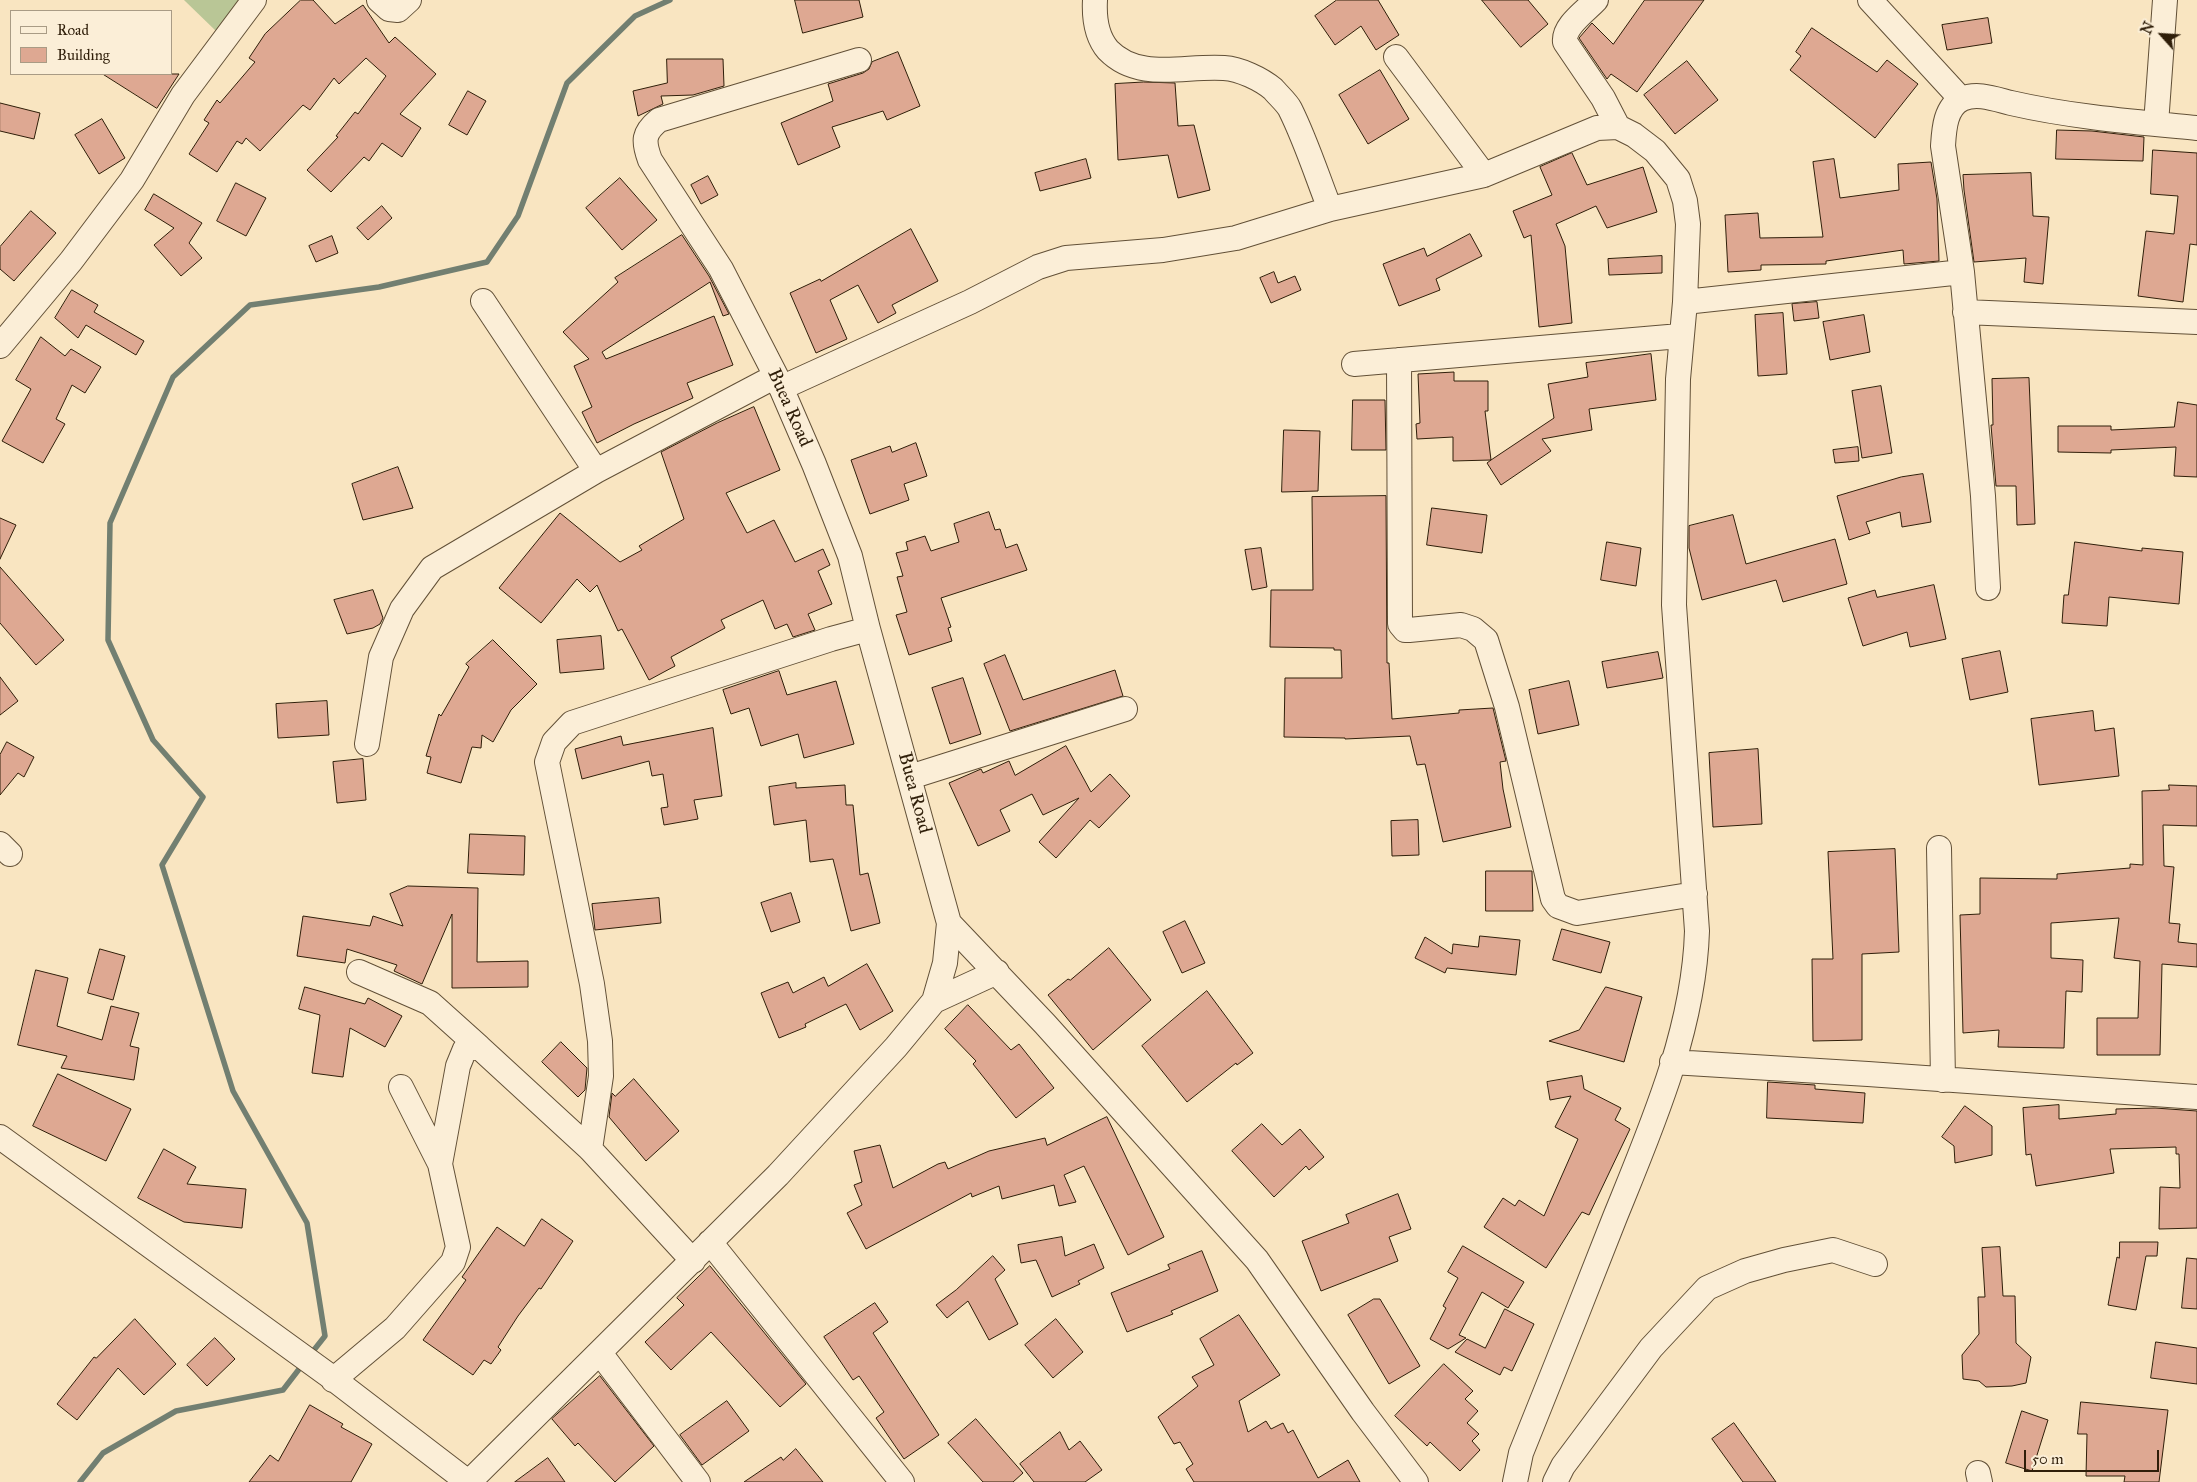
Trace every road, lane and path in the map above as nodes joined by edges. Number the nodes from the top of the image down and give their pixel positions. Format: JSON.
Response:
{"nodes":[{"id":1,"x":254,"y":0,"type":"edge"},
{"id":2,"x":379,"y":0,"type":"edge"},
{"id":3,"x":409,"y":0,"type":"edge"},
{"id":4,"x":1095,"y":0,"type":"edge"},
{"id":5,"x":1596,"y":0,"type":"edge"},
{"id":6,"x":1870,"y":0,"type":"edge"},
{"id":7,"x":2165,"y":0,"type":"edge"},
{"id":8,"x":1396,"y":57,"type":"dead end"},
{"id":9,"x":859,"y":60,"type":"dead end"},
{"id":10,"x":1961,"y":99,"type":"junction"},
{"id":11,"x":2156,"y":124,"type":"junction"},
{"id":12,"x":1618,"y":127,"type":"junction"},
{"id":13,"x":2197,"y":128,"type":"edge"},
{"id":14,"x":1484,"y":175,"type":"junction"},
{"id":15,"x":1330,"y":209,"type":"junction"},
{"id":16,"x":1962,"y":272,"type":"junction"},
{"id":17,"x":483,"y":301,"type":"dead end"},
{"id":18,"x":1685,"y":302,"type":"junction"},
{"id":19,"x":1965,"y":312,"type":"junction"},
{"id":20,"x":2197,"y":322,"type":"edge"},
{"id":21,"x":1680,"y":336,"type":"junction"},
{"id":22,"x":0,"y":346,"type":"edge"},
{"id":23,"x":1399,"y":360,"type":"junction"},
{"id":24,"x":1354,"y":364,"type":"dead end"},
{"id":25,"x":779,"y":382,"type":"junction"},
{"id":26,"x":596,"y":472,"type":"junction"},
{"id":27,"x":1988,"y":588,"type":"dead end"},
{"id":28,"x":868,"y":629,"type":"junction"},
{"id":29,"x":1125,"y":709,"type":"dead end"},
{"id":30,"x":367,"y":744,"type":"dead end"},
{"id":31,"x":910,"y":777,"type":"junction"},
{"id":32,"x":1939,"y":848,"type":"dead end"},
{"id":33,"x":1695,"y":894,"type":"junction"},
{"id":34,"x":949,"y":923,"type":"junction"},
{"id":35,"x":359,"y":972,"type":"dead end"},
{"id":36,"x":997,"y":972,"type":"junction"},
{"id":37,"x":934,"y":1001,"type":"junction"},
{"id":38,"x":479,"y":1047,"type":"junction"},
{"id":39,"x":1672,"y":1062,"type":"junction"},
{"id":40,"x":1944,"y":1080,"type":"junction"},
{"id":41,"x":401,"y":1087,"type":"dead end"},
{"id":42,"x":2197,"y":1097,"type":"edge"},
{"id":43,"x":0,"y":1137,"type":"edge"},
{"id":44,"x":590,"y":1149,"type":"junction"},
{"id":45,"x":440,"y":1164,"type":"junction"},
{"id":46,"x":710,"y":1242,"type":"junction"},
{"id":47,"x":693,"y":1261,"type":"junction"},
{"id":48,"x":1875,"y":1264,"type":"dead end"},
{"id":49,"x":600,"y":1353,"type":"junction"},
{"id":50,"x":330,"y":1377,"type":"junction"},
{"id":51,"x":468,"y":1482,"type":"edge"},
{"id":52,"x":698,"y":1482,"type":"edge"},
{"id":53,"x":902,"y":1482,"type":"edge"},
{"id":54,"x":1416,"y":1482,"type":"edge"},
{"id":55,"x":1515,"y":1482,"type":"edge"},
{"id":56,"x":1555,"y":1482,"type":"edge"}],
"edges":[{"from":1,"to":22,"type":"street"},
{"from":2,"to":3,"type":"street"},
{"from":4,"to":15,"type":"street"},
{"from":5,"to":12,"type":"street"},
{"from":6,"to":10,"type":"street"},
{"from":7,"to":11,"type":"street"},
{"from":8,"to":14,"type":"street"},
{"from":9,"to":25,"type":"street","name":"Buea Road"},
{"from":10,"to":11,"type":"street"},
{"from":10,"to":16,"type":"street"},
{"from":11,"to":13,"type":"street"},
{"from":12,"to":14,"type":"street"},
{"from":12,"to":18,"type":"street"},
{"from":14,"to":15,"type":"street"},
{"from":15,"to":25,"type":"street"},
{"from":16,"to":18,"type":"street"},
{"from":16,"to":19,"type":"street"},
{"from":17,"to":26,"type":"street"},
{"from":18,"to":21,"type":"street"},
{"from":19,"to":20,"type":"street"},
{"from":19,"to":27,"type":"street"},
{"from":21,"to":23,"type":"street"},
{"from":21,"to":33,"type":"street"},
{"from":23,"to":24,"type":"street"},
{"from":23,"to":33,"type":"street"},
{"from":25,"to":26,"type":"street"},
{"from":25,"to":28,"type":"street","name":"Buea Road"},
{"from":26,"to":30,"type":"street"},
{"from":28,"to":31,"type":"street","name":"Buea Road"},
{"from":28,"to":44,"type":"street"},
{"from":29,"to":31,"type":"street"},
{"from":31,"to":34,"type":"street","name":"Buea Road"},
{"from":32,"to":40,"type":"street"},
{"from":33,"to":39,"type":"street"},
{"from":34,"to":36,"type":"street"},
{"from":34,"to":37,"type":"street"},
{"from":35,"to":38,"type":"street"},
{"from":36,"to":37,"type":"street"},
{"from":36,"to":54,"type":"street"},
{"from":37,"to":46,"type":"street"},
{"from":38,"to":44,"type":"street"},
{"from":38,"to":45,"type":"street"},
{"from":39,"to":40,"type":"street"},
{"from":39,"to":55,"type":"street"},
{"from":40,"to":42,"type":"street"},
{"from":41,"to":45,"type":"street"},
{"from":43,"to":50,"type":"street"},
{"from":44,"to":47,"type":"street"},
{"from":45,"to":50,"type":"street"},
{"from":46,"to":47,"type":"street"},
{"from":46,"to":53,"type":"street"},
{"from":47,"to":49,"type":"street"},
{"from":48,"to":56,"type":"street"},
{"from":49,"to":51,"type":"street"},
{"from":49,"to":52,"type":"street"},
{"from":50,"to":51,"type":"street"}]}
